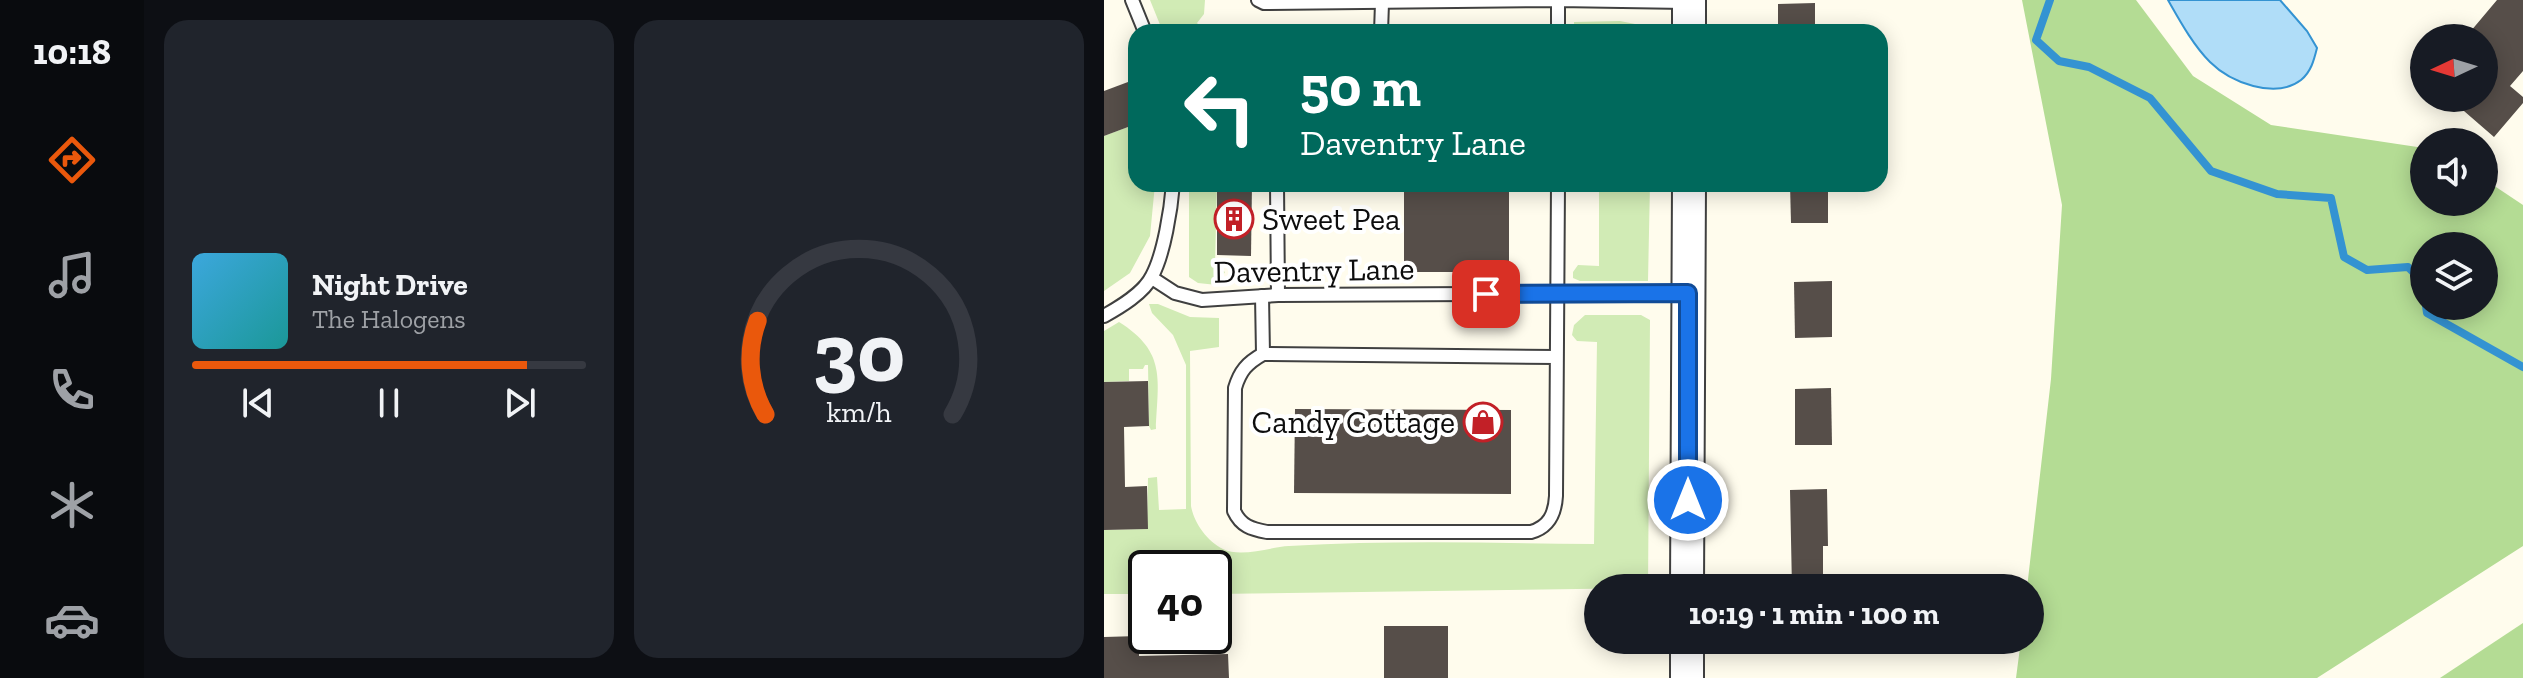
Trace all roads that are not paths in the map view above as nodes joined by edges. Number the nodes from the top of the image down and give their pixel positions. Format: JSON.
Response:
{"nodes":[{"id":1,"x":1132,"y":0,"type":"edge"},
{"id":2,"x":1258,"y":0,"type":"edge"},
{"id":3,"x":1558,"y":0,"type":"edge"},
{"id":4,"x":1388,"y":2,"type":"edge"},
{"id":5,"x":1689,"y":11,"type":"edge"},
{"id":6,"x":1142,"y":24,"type":"edge"},
{"id":7,"x":1383,"y":24,"type":"edge"},
{"id":8,"x":1558,"y":24,"type":"edge"},
{"id":9,"x":1172,"y":192,"type":"edge"},
{"id":10,"x":1277,"y":192,"type":"edge"},
{"id":11,"x":1558,"y":192,"type":"edge"},
{"id":12,"x":1689,"y":192,"type":"edge"},
{"id":13,"x":1152,"y":278,"type":"junction"},
{"id":14,"x":1557,"y":293,"type":"junction"},
{"id":15,"x":1688,"y":293,"type":"junction"},
{"id":16,"x":1278,"y":295,"type":"junction"},
{"id":17,"x":1262,"y":296,"type":"junction"},
{"id":18,"x":1104,"y":316,"type":"edge"},
{"id":19,"x":1263,"y":354,"type":"junction"},
{"id":20,"x":1556,"y":357,"type":"junction"},
{"id":21,"x":1687,"y":574,"type":"edge"},
{"id":22,"x":1687,"y":654,"type":"edge"},
{"id":23,"x":1687,"y":678,"type":"edge"}],
"edges":[{"from":1,"to":6,"type":"lane"},
{"from":2,"to":4,"type":"lane"},
{"from":3,"to":4,"type":"lane"},
{"from":3,"to":5,"type":"lane"},
{"from":3,"to":8,"type":"lane"},
{"from":4,"to":7,"type":"lane"},
{"from":9,"to":13,"type":"lane"},
{"from":10,"to":16,"type":"lane"},
{"from":11,"to":14,"type":"lane"},
{"from":12,"to":15,"type":"street"},
{"from":13,"to":17,"type":"lane","name":"Daventry Lane"},
{"from":13,"to":18,"type":"lane"},
{"from":14,"to":15,"type":"lane","name":"Daventry Lane"},
{"from":14,"to":16,"type":"lane","name":"Daventry Lane"},
{"from":14,"to":20,"type":"lane"},
{"from":15,"to":21,"type":"street"},
{"from":16,"to":17,"type":"lane","name":"Daventry Lane"},
{"from":17,"to":19,"type":"lane"},
{"from":19,"to":20,"type":"lane"},
{"from":19,"to":20,"type":"lane"},
{"from":22,"to":23,"type":"street"}]}
